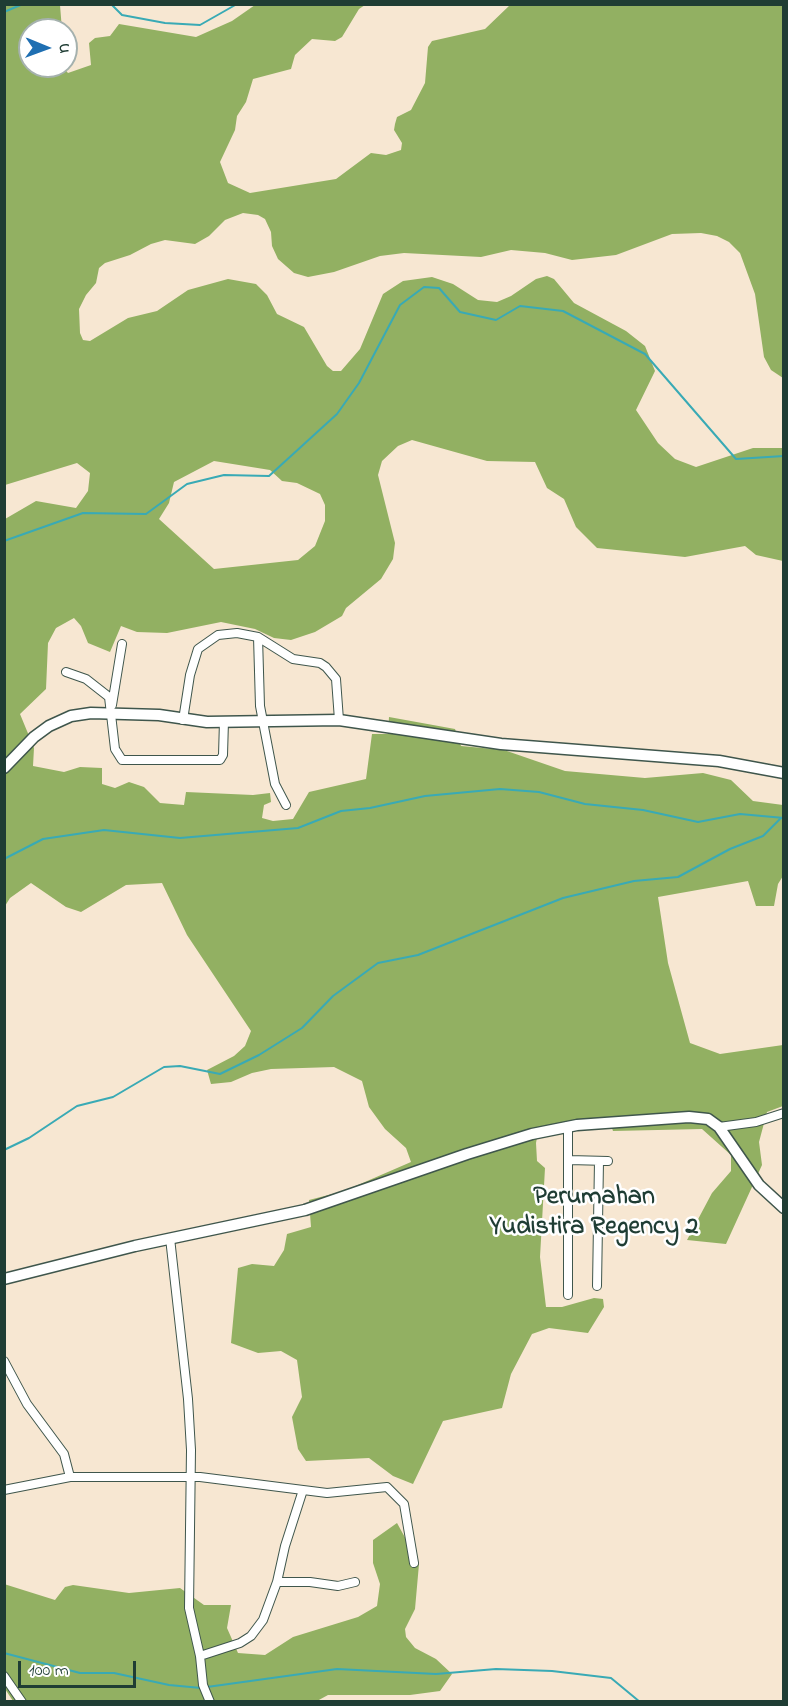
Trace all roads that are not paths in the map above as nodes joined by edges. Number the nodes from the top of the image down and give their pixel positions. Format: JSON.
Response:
{"nodes":[{"id":1,"x":258,"y":637,"type":"junction"},
{"id":2,"x":122,"y":644,"type":"dead end"},
{"id":3,"x":66,"y":672,"type":"dead end"},
{"id":4,"x":112,"y":709,"type":"junction"},
{"id":5,"x":183,"y":720,"type":"junction"},
{"id":6,"x":262,"y":720,"type":"junction"},
{"id":7,"x":339,"y":720,"type":"junction"},
{"id":8,"x":224,"y":721,"type":"junction"},
{"id":9,"x":4,"y":768,"type":"edge"},
{"id":10,"x":783,"y":773,"type":"edge"},
{"id":11,"x":286,"y":805,"type":"dead end"},
{"id":12,"x":783,"y":1113,"type":"edge"},
{"id":13,"x":568,"y":1126,"type":"junction"},
{"id":14,"x":719,"y":1127,"type":"junction"},
{"id":15,"x":569,"y":1160,"type":"junction"},
{"id":16,"x":783,"y":1207,"type":"edge"},
{"id":17,"x":170,"y":1238,"type":"junction"},
{"id":18,"x":4,"y":1279,"type":"edge"},
{"id":19,"x":597,"y":1286,"type":"dead end"},
{"id":20,"x":568,"y":1295,"type":"dead end"},
{"id":21,"x":4,"y":1361,"type":"edge"},
{"id":22,"x":70,"y":1477,"type":"junction"},
{"id":23,"x":190,"y":1477,"type":"junction"},
{"id":24,"x":4,"y":1490,"type":"edge"},
{"id":25,"x":303,"y":1490,"type":"junction"},
{"id":26,"x":414,"y":1563,"type":"dead end"},
{"id":27,"x":277,"y":1582,"type":"junction"},
{"id":28,"x":355,"y":1582,"type":"dead end"},
{"id":29,"x":200,"y":1656,"type":"junction"},
{"id":30,"x":4,"y":1676,"type":"edge"},
{"id":31,"x":22,"y":1701,"type":"edge"},
{"id":32,"x":210,"y":1701,"type":"edge"}],
"edges":[{"from":1,"to":5,"type":"street"},
{"from":1,"to":6,"type":"street"},
{"from":1,"to":7,"type":"street"},
{"from":2,"to":4,"type":"street"},
{"from":3,"to":4,"type":"street"},
{"from":4,"to":5,"type":"street"},
{"from":4,"to":8,"type":"street"},
{"from":4,"to":9,"type":"street"},
{"from":5,"to":8,"type":"street"},
{"from":6,"to":7,"type":"street"},
{"from":6,"to":8,"type":"street"},
{"from":6,"to":11,"type":"street"},
{"from":7,"to":10,"type":"street"},
{"from":12,"to":14,"type":"street"},
{"from":13,"to":14,"type":"street"},
{"from":13,"to":15,"type":"street"},
{"from":13,"to":17,"type":"street"},
{"from":14,"to":16,"type":"street"},
{"from":15,"to":19,"type":"street"},
{"from":15,"to":20,"type":"street"},
{"from":17,"to":18,"type":"street"},
{"from":17,"to":23,"type":"street"},
{"from":21,"to":22,"type":"street"},
{"from":22,"to":23,"type":"street"},
{"from":22,"to":24,"type":"street"},
{"from":23,"to":25,"type":"street"},
{"from":23,"to":29,"type":"street"},
{"from":25,"to":26,"type":"street"},
{"from":25,"to":27,"type":"street"},
{"from":27,"to":28,"type":"street"},
{"from":27,"to":29,"type":"street"},
{"from":29,"to":32,"type":"street"},
{"from":30,"to":31,"type":"street"}]}
